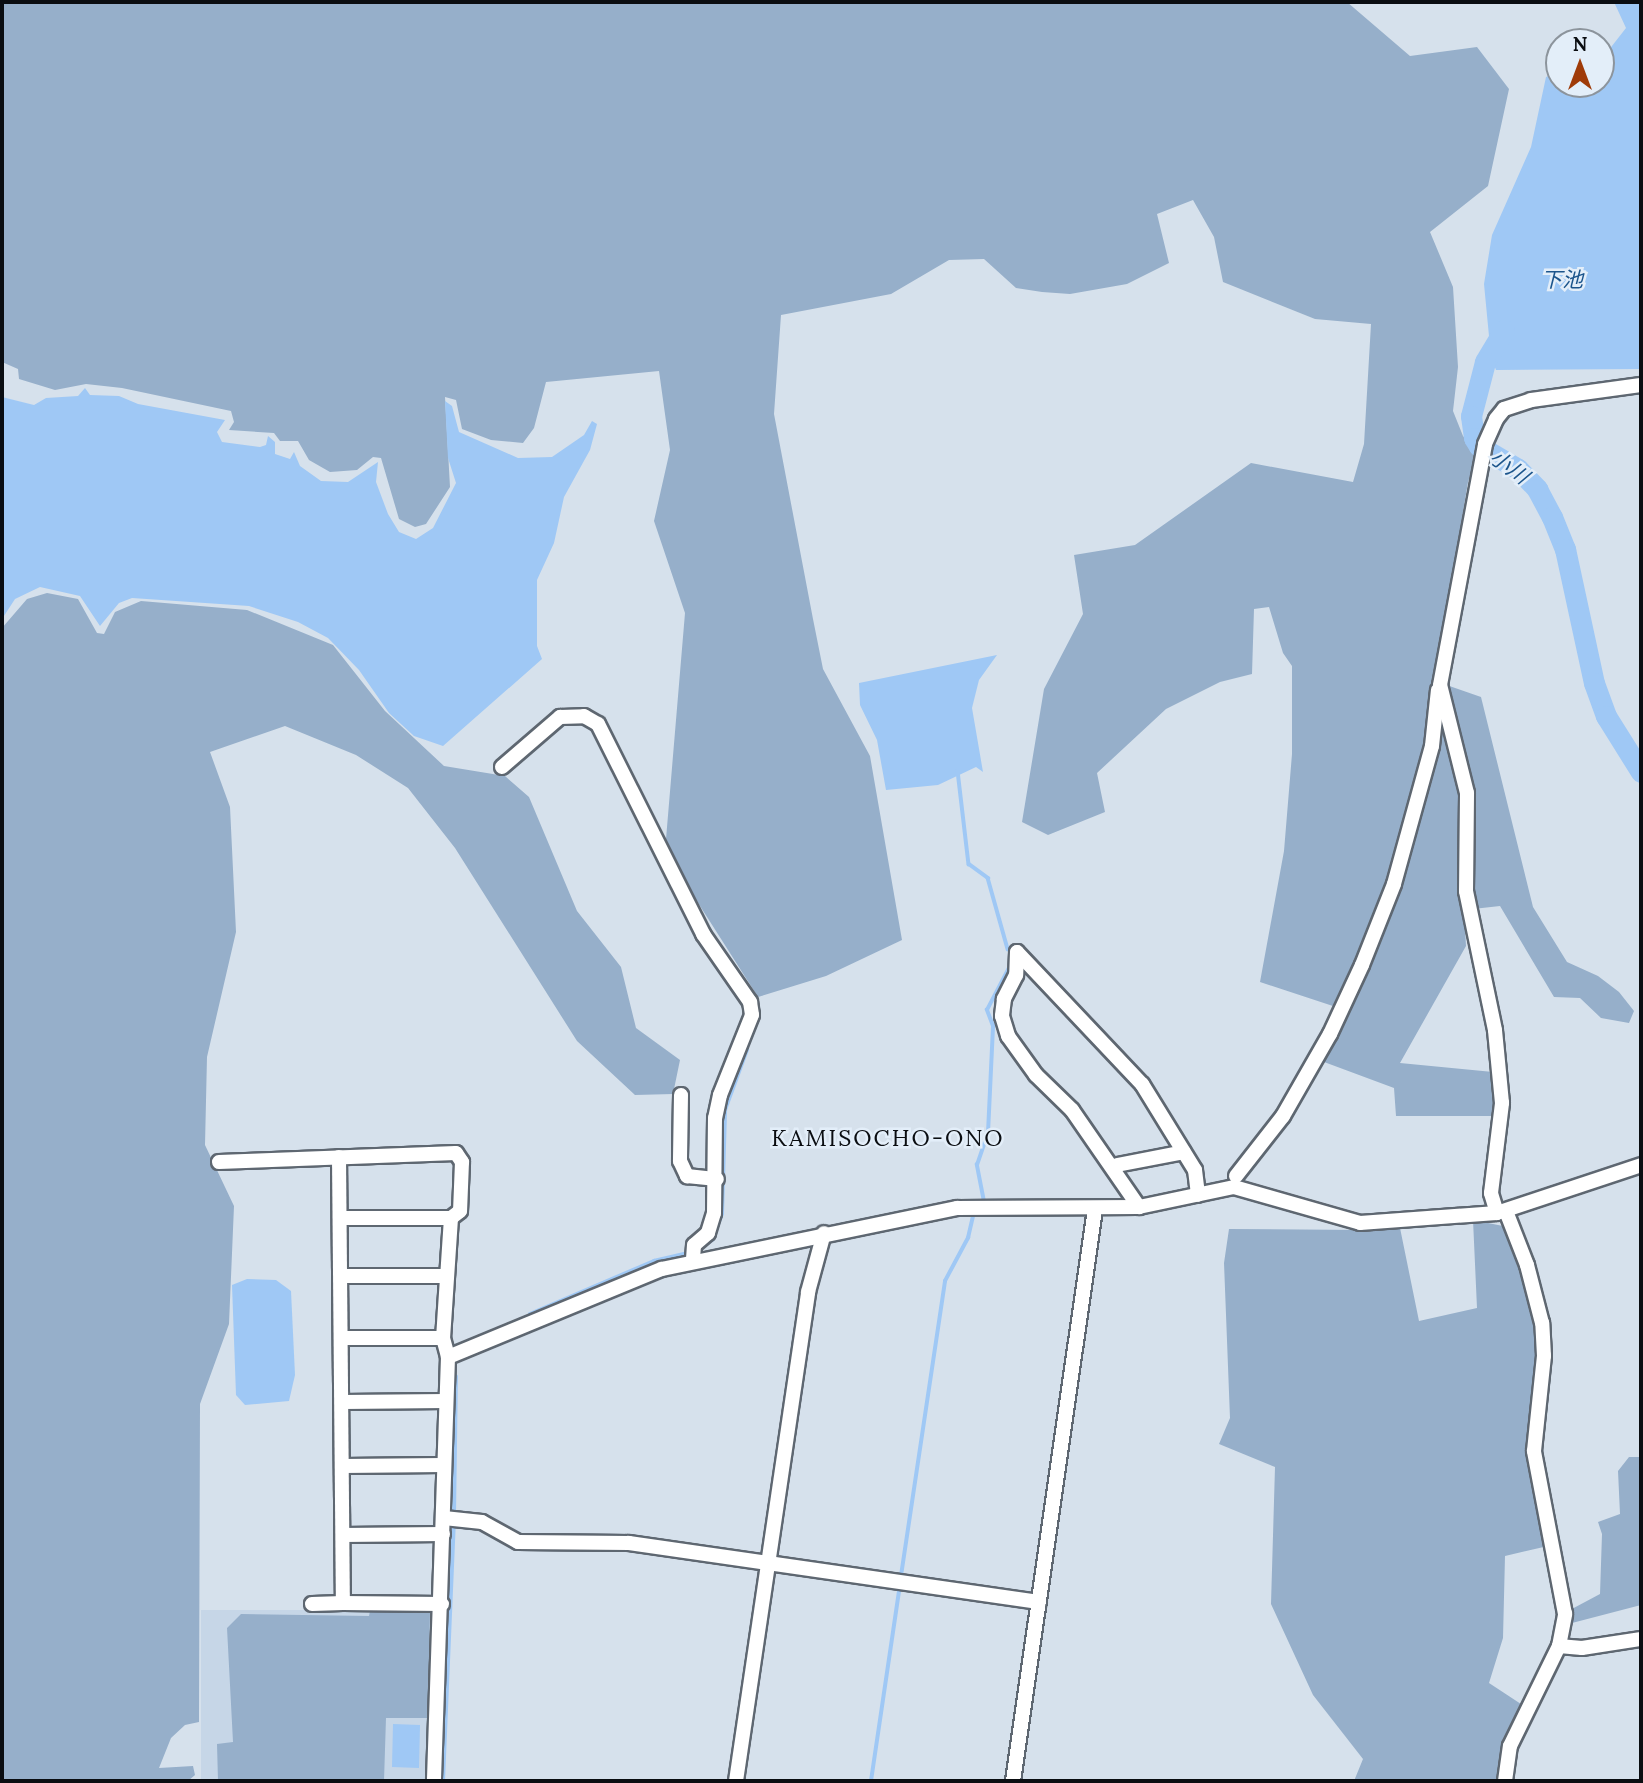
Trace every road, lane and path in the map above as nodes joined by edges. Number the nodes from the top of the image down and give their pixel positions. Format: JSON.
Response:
{"nodes":[{"id":1,"x":1641,"y":385,"type":"edge"},
{"id":2,"x":1440,"y":685,"type":"junction"},
{"id":3,"x":502,"y":767,"type":"dead end"},
{"id":4,"x":1006,"y":1031,"type":"junction"},
{"id":5,"x":681,"y":1095,"type":"dead end"},
{"id":6,"x":1184,"y":1152,"type":"junction"},
{"id":7,"x":339,"y":1157,"type":"junction"},
{"id":8,"x":219,"y":1162,"type":"dead end"},
{"id":9,"x":1117,"y":1165,"type":"junction"},
{"id":10,"x":1641,"y":1165,"type":"edge"},
{"id":11,"x":1236,"y":1176,"type":"dead end"},
{"id":12,"x":717,"y":1179,"type":"junction"},
{"id":13,"x":1198,"y":1195,"type":"junction"},
{"id":14,"x":1136,"y":1202,"type":"junction"},
{"id":15,"x":1095,"y":1209,"type":"junction"},
{"id":16,"x":1501,"y":1212,"type":"junction"},
{"id":17,"x":341,"y":1218,"type":"junction"},
{"id":18,"x":451,"y":1218,"type":"junction"},
{"id":19,"x":824,"y":1233,"type":"junction"},
{"id":20,"x":693,"y":1261,"type":"junction"},
{"id":21,"x":341,"y":1276,"type":"junction"},
{"id":22,"x":447,"y":1276,"type":"junction"},
{"id":23,"x":342,"y":1338,"type":"junction"},
{"id":24,"x":443,"y":1338,"type":"junction"},
{"id":25,"x":447,"y":1357,"type":"junction"},
{"id":26,"x":446,"y":1401,"type":"junction"},
{"id":27,"x":342,"y":1402,"type":"junction"},
{"id":28,"x":443,"y":1465,"type":"junction"},
{"id":29,"x":343,"y":1466,"type":"junction"},
{"id":30,"x":444,"y":1518,"type":"junction"},
{"id":31,"x":443,"y":1534,"type":"junction"},
{"id":32,"x":343,"y":1535,"type":"junction"},
{"id":33,"x":768,"y":1563,"type":"junction"},
{"id":34,"x":1039,"y":1602,"type":"junction"},
{"id":35,"x":344,"y":1603,"type":"junction"},
{"id":36,"x":312,"y":1604,"type":"dead end"},
{"id":37,"x":442,"y":1604,"type":"junction"},
{"id":38,"x":1641,"y":1639,"type":"edge"},
{"id":39,"x":1559,"y":1646,"type":"junction"},
{"id":40,"x":434,"y":1781,"type":"edge"},
{"id":41,"x":736,"y":1781,"type":"edge"},
{"id":42,"x":1013,"y":1781,"type":"edge"},
{"id":43,"x":1505,"y":1781,"type":"edge"}],
"edges":[{"from":1,"to":2,"type":"street"},
{"from":2,"to":11,"type":"street"},
{"from":2,"to":16,"type":"street"},
{"from":3,"to":12,"type":"street"},
{"from":4,"to":6,"type":"street"},
{"from":4,"to":9,"type":"street"},
{"from":4,"to":14,"type":"street"},
{"from":5,"to":12,"type":"street"},
{"from":6,"to":9,"type":"street"},
{"from":6,"to":13,"type":"street"},
{"from":7,"to":8,"type":"street"},
{"from":7,"to":17,"type":"street"},
{"from":7,"to":18,"type":"street"},
{"from":9,"to":14,"type":"street"},
{"from":10,"to":16,"type":"street"},
{"from":12,"to":20,"type":"street"},
{"from":13,"to":14,"type":"street"},
{"from":13,"to":16,"type":"street"},
{"from":14,"to":15,"type":"street"},
{"from":15,"to":19,"type":"street"},
{"from":15,"to":34,"type":"street"},
{"from":16,"to":39,"type":"street"},
{"from":17,"to":18,"type":"street"},
{"from":17,"to":21,"type":"street"},
{"from":18,"to":22,"type":"street"},
{"from":19,"to":20,"type":"street"},
{"from":19,"to":33,"type":"street"},
{"from":20,"to":25,"type":"street"},
{"from":21,"to":22,"type":"street"},
{"from":21,"to":23,"type":"street"},
{"from":22,"to":24,"type":"street"},
{"from":23,"to":24,"type":"street"},
{"from":23,"to":27,"type":"street"},
{"from":24,"to":25,"type":"street"},
{"from":25,"to":26,"type":"street"},
{"from":26,"to":27,"type":"street"},
{"from":26,"to":28,"type":"street"},
{"from":27,"to":29,"type":"street"},
{"from":28,"to":29,"type":"street"},
{"from":28,"to":30,"type":"street"},
{"from":29,"to":32,"type":"street"},
{"from":30,"to":31,"type":"street"},
{"from":30,"to":33,"type":"street"},
{"from":31,"to":32,"type":"street"},
{"from":31,"to":37,"type":"street"},
{"from":32,"to":35,"type":"street"},
{"from":33,"to":34,"type":"street"},
{"from":33,"to":41,"type":"street"},
{"from":34,"to":42,"type":"street"},
{"from":35,"to":36,"type":"street"},
{"from":35,"to":37,"type":"street"},
{"from":37,"to":40,"type":"street"},
{"from":38,"to":39,"type":"street"},
{"from":39,"to":43,"type":"street"}]}
